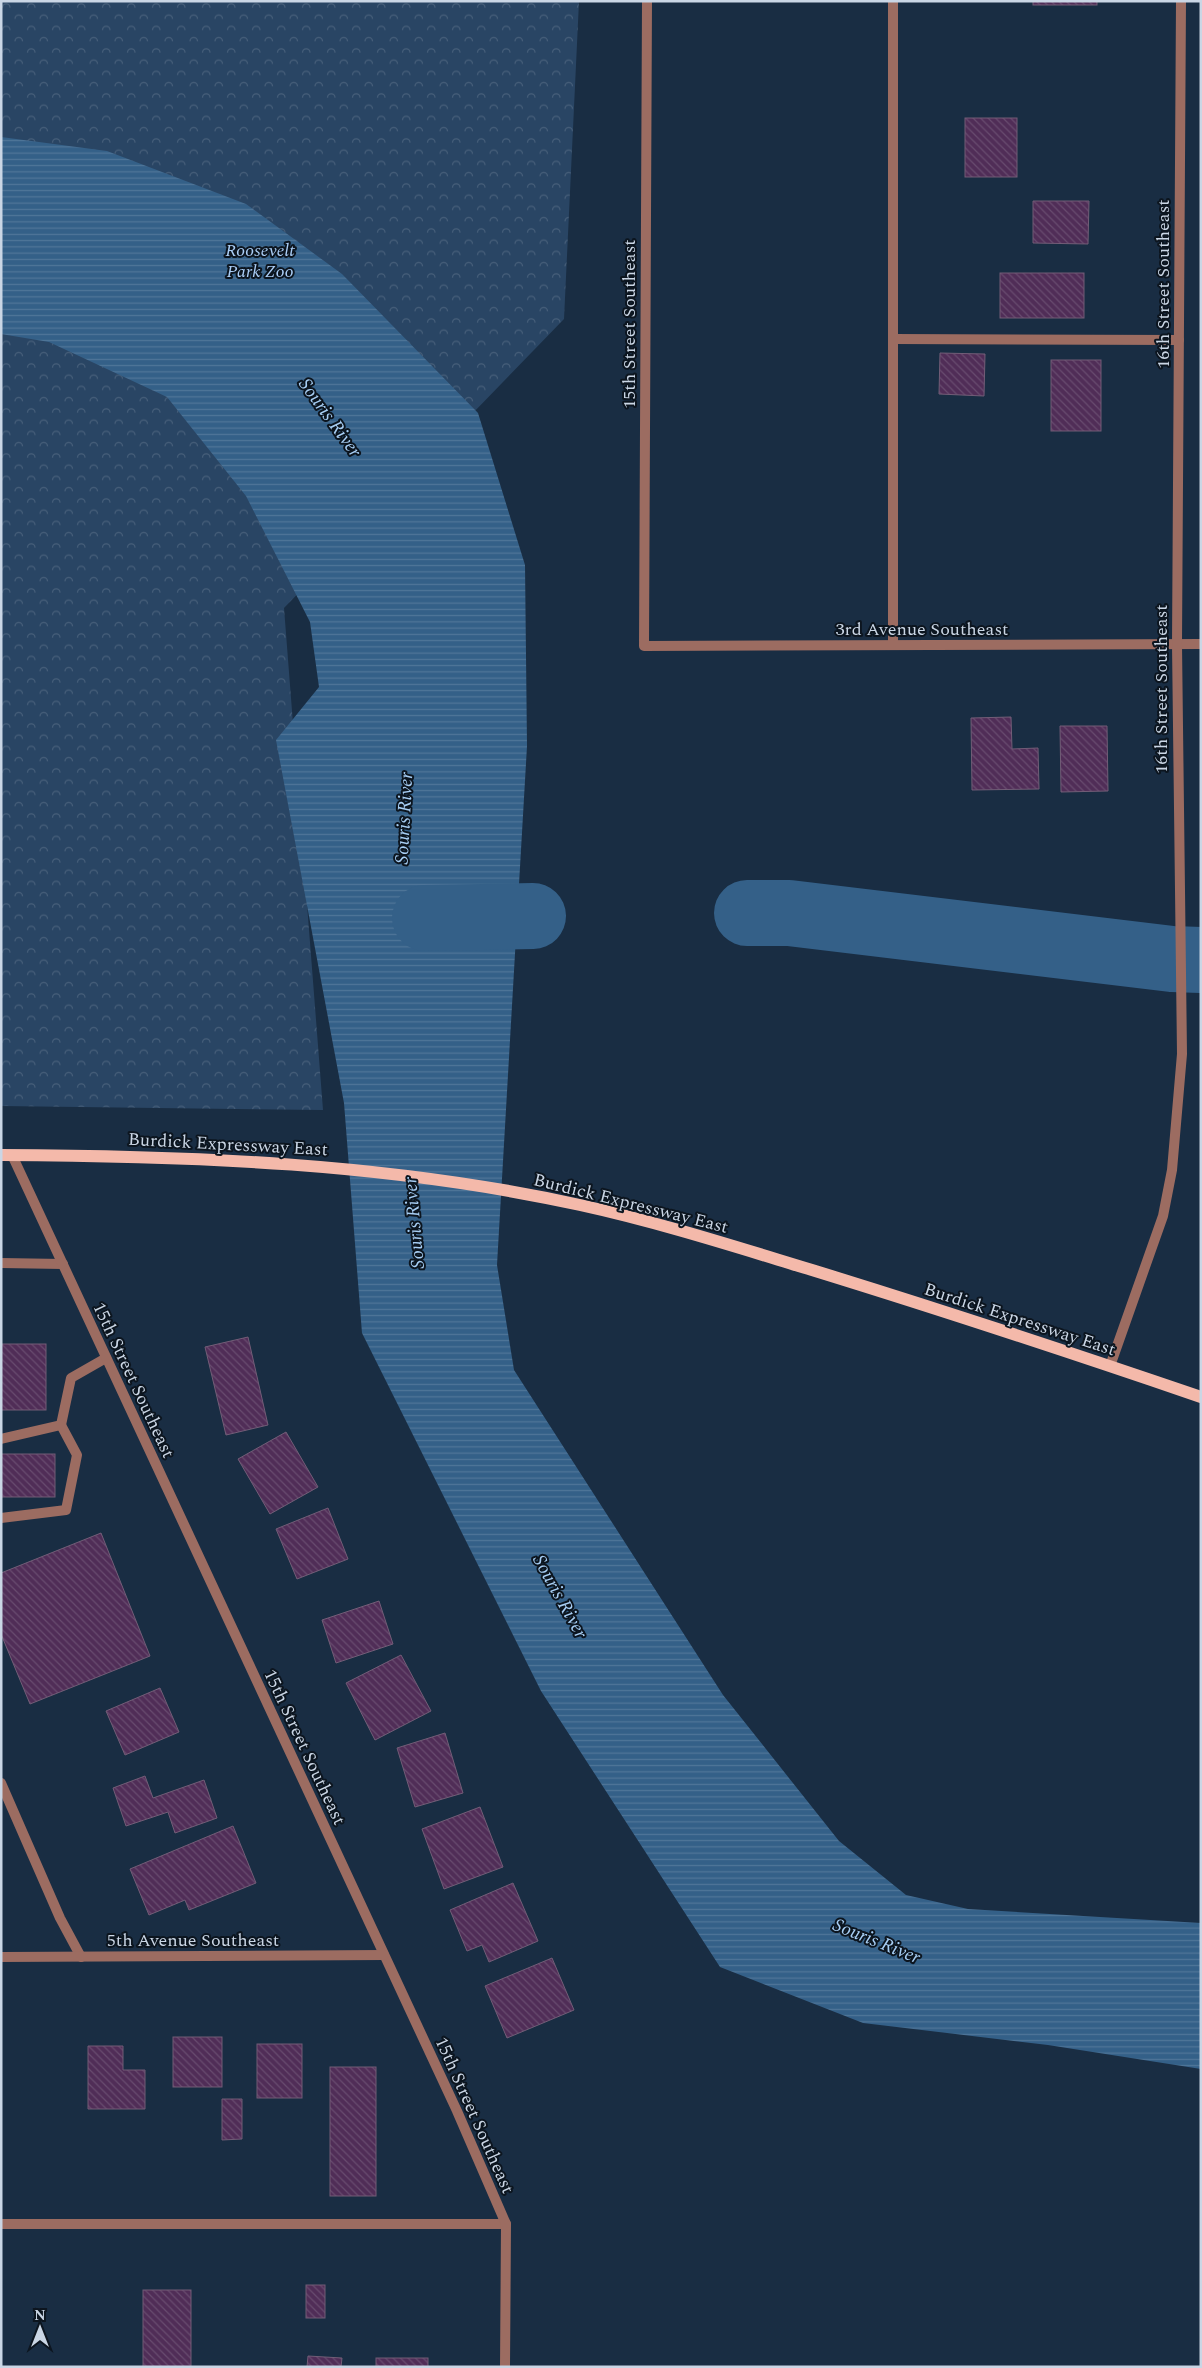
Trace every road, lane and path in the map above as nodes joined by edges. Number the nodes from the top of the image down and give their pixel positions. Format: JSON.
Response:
{"nodes":[{"id":1,"x":647,"y":1,"type":"edge"},
{"id":2,"x":893,"y":1,"type":"edge"},
{"id":3,"x":1181,"y":1,"type":"edge"},
{"id":4,"x":893,"y":339,"type":"junction"},
{"id":5,"x":1179,"y":340,"type":"junction"},
{"id":6,"x":1177,"y":644,"type":"junction"},
{"id":7,"x":1201,"y":644,"type":"edge"},
{"id":8,"x":893,"y":645,"type":"junction"},
{"id":9,"x":644,"y":646,"type":"joint"},
{"id":10,"x":7,"y":1155,"type":"edge"},
{"id":11,"x":1,"y":1263,"type":"edge"},
{"id":12,"x":63,"y":1264,"type":"junction"},
{"id":13,"x":106,"y":1358,"type":"junction"},
{"id":14,"x":1110,"y":1366,"type":"junction"},
{"id":15,"x":1201,"y":1397,"type":"edge"},
{"id":16,"x":61,"y":1425,"type":"junction"},
{"id":17,"x":1,"y":1439,"type":"edge"},
{"id":18,"x":1,"y":1518,"type":"edge"},
{"id":19,"x":1,"y":1783,"type":"edge"},
{"id":20,"x":384,"y":1955,"type":"junction"},
{"id":21,"x":1,"y":1957,"type":"edge"},
{"id":22,"x":81,"y":1957,"type":"junction"},
{"id":23,"x":1,"y":2224,"type":"edge"},
{"id":24,"x":506,"y":2224,"type":"junction"},
{"id":25,"x":506,"y":2367,"type":"edge"}],
"edges":[{"from":1,"to":9,"type":"street","name":"15th Street Southeast"},
{"from":2,"to":4,"type":"street"},
{"from":3,"to":5,"type":"street","name":"16th Street Southeast"},
{"from":4,"to":5,"type":"street"},
{"from":4,"to":8,"type":"street"},
{"from":5,"to":6,"type":"street","name":"16th Street Southeast"},
{"from":6,"to":7,"type":"street","name":"3rd Avenue Southeast"},
{"from":6,"to":8,"type":"street","name":"3rd Avenue Southeast"},
{"from":6,"to":14,"type":"street","name":"16th Street Southeast"},
{"from":8,"to":9,"type":"street","name":"3rd Avenue Southeast"},
{"from":10,"to":12,"type":"street","name":"15th Street Southeast"},
{"from":10,"to":14,"type":"main road","name":"Burdick Expressway East"},
{"from":11,"to":12,"type":"street"},
{"from":12,"to":13,"type":"street","name":"15th Street Southeast"},
{"from":13,"to":16,"type":"street"},
{"from":13,"to":20,"type":"street","name":"15th Street Southeast"},
{"from":14,"to":15,"type":"main road","name":"Burdick Expressway East"},
{"from":16,"to":17,"type":"street"},
{"from":16,"to":18,"type":"street"},
{"from":19,"to":22,"type":"street"},
{"from":20,"to":22,"type":"street","name":"5th Avenue Southeast"},
{"from":20,"to":24,"type":"street","name":"15th Street Southeast"},
{"from":21,"to":22,"type":"street","name":"5th Avenue Southeast"},
{"from":23,"to":24,"type":"street"},
{"from":24,"to":25,"type":"street","name":"15th Street Southeast"}]}
